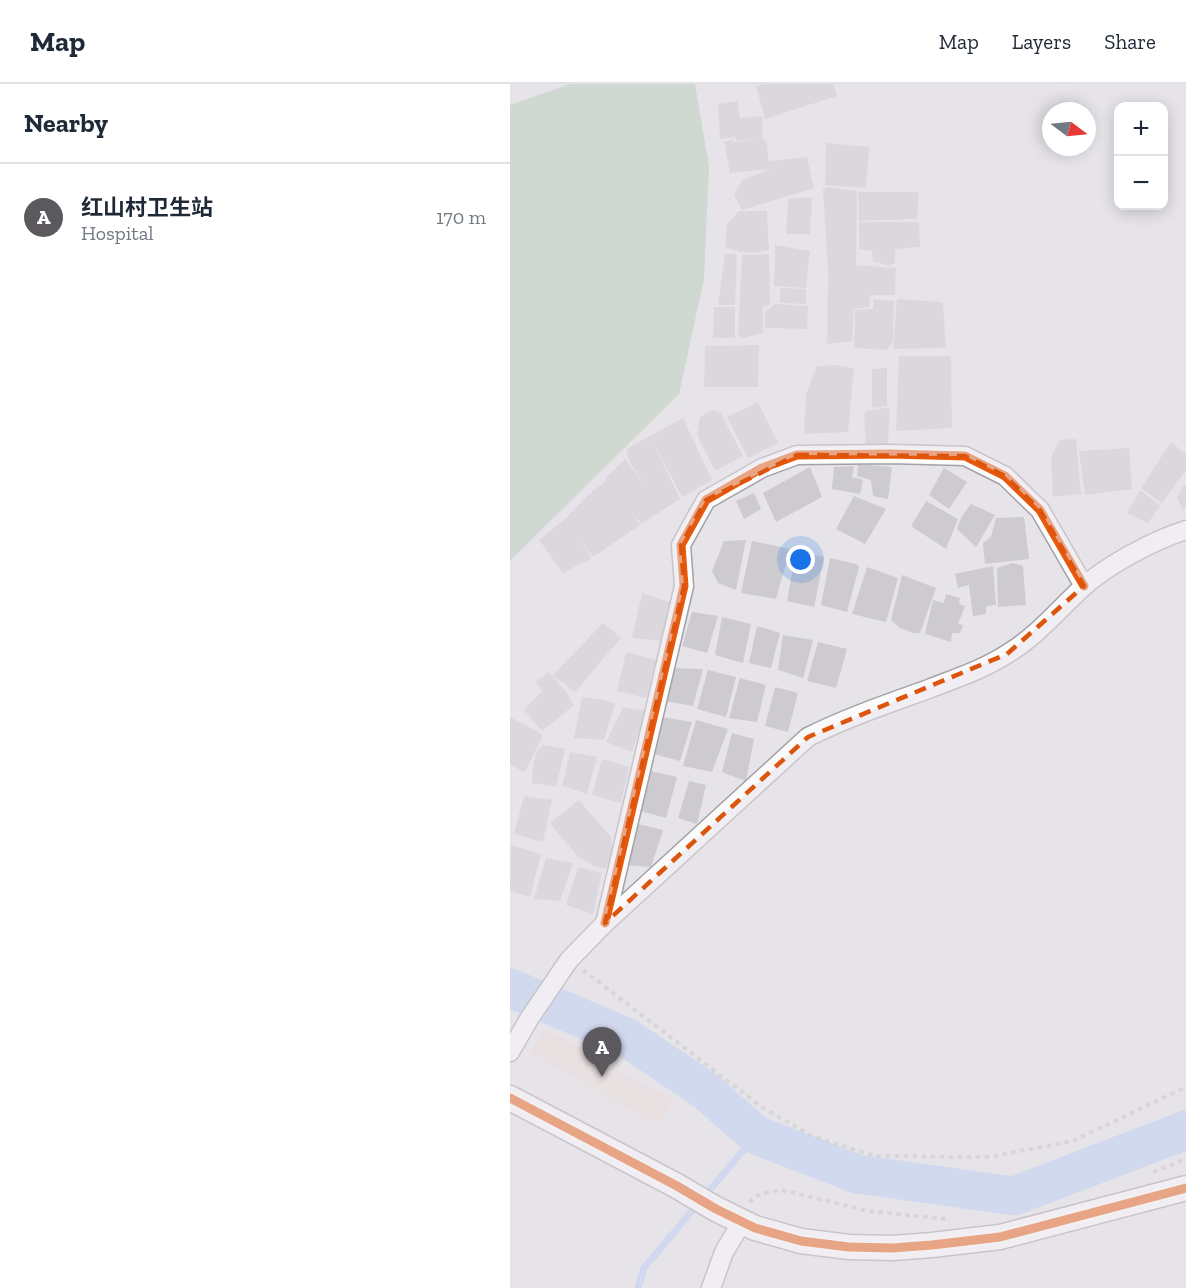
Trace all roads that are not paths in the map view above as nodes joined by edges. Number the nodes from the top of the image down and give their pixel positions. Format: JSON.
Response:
{"nodes":[{"id":1,"x":1186,"y":530,"type":"edge"},
{"id":2,"x":1084,"y":586,"type":"junction"},
{"id":3,"x":605,"y":923,"type":"junction"},
{"id":4,"x":510,"y":1052,"type":"edge"},
{"id":5,"x":510,"y":1098,"type":"edge"},
{"id":6,"x":1186,"y":1188,"type":"edge"},
{"id":7,"x":730,"y":1216,"type":"junction"},
{"id":8,"x":711,"y":1288,"type":"edge"}],
"edges":[{"from":1,"to":2,"type":"street"},
{"from":2,"to":3,"type":"street"},
{"from":2,"to":3,"type":"street"},
{"from":3,"to":4,"type":"street"},
{"from":5,"to":7,"type":"street"},
{"from":6,"to":7,"type":"street"},
{"from":7,"to":8,"type":"street"}]}
